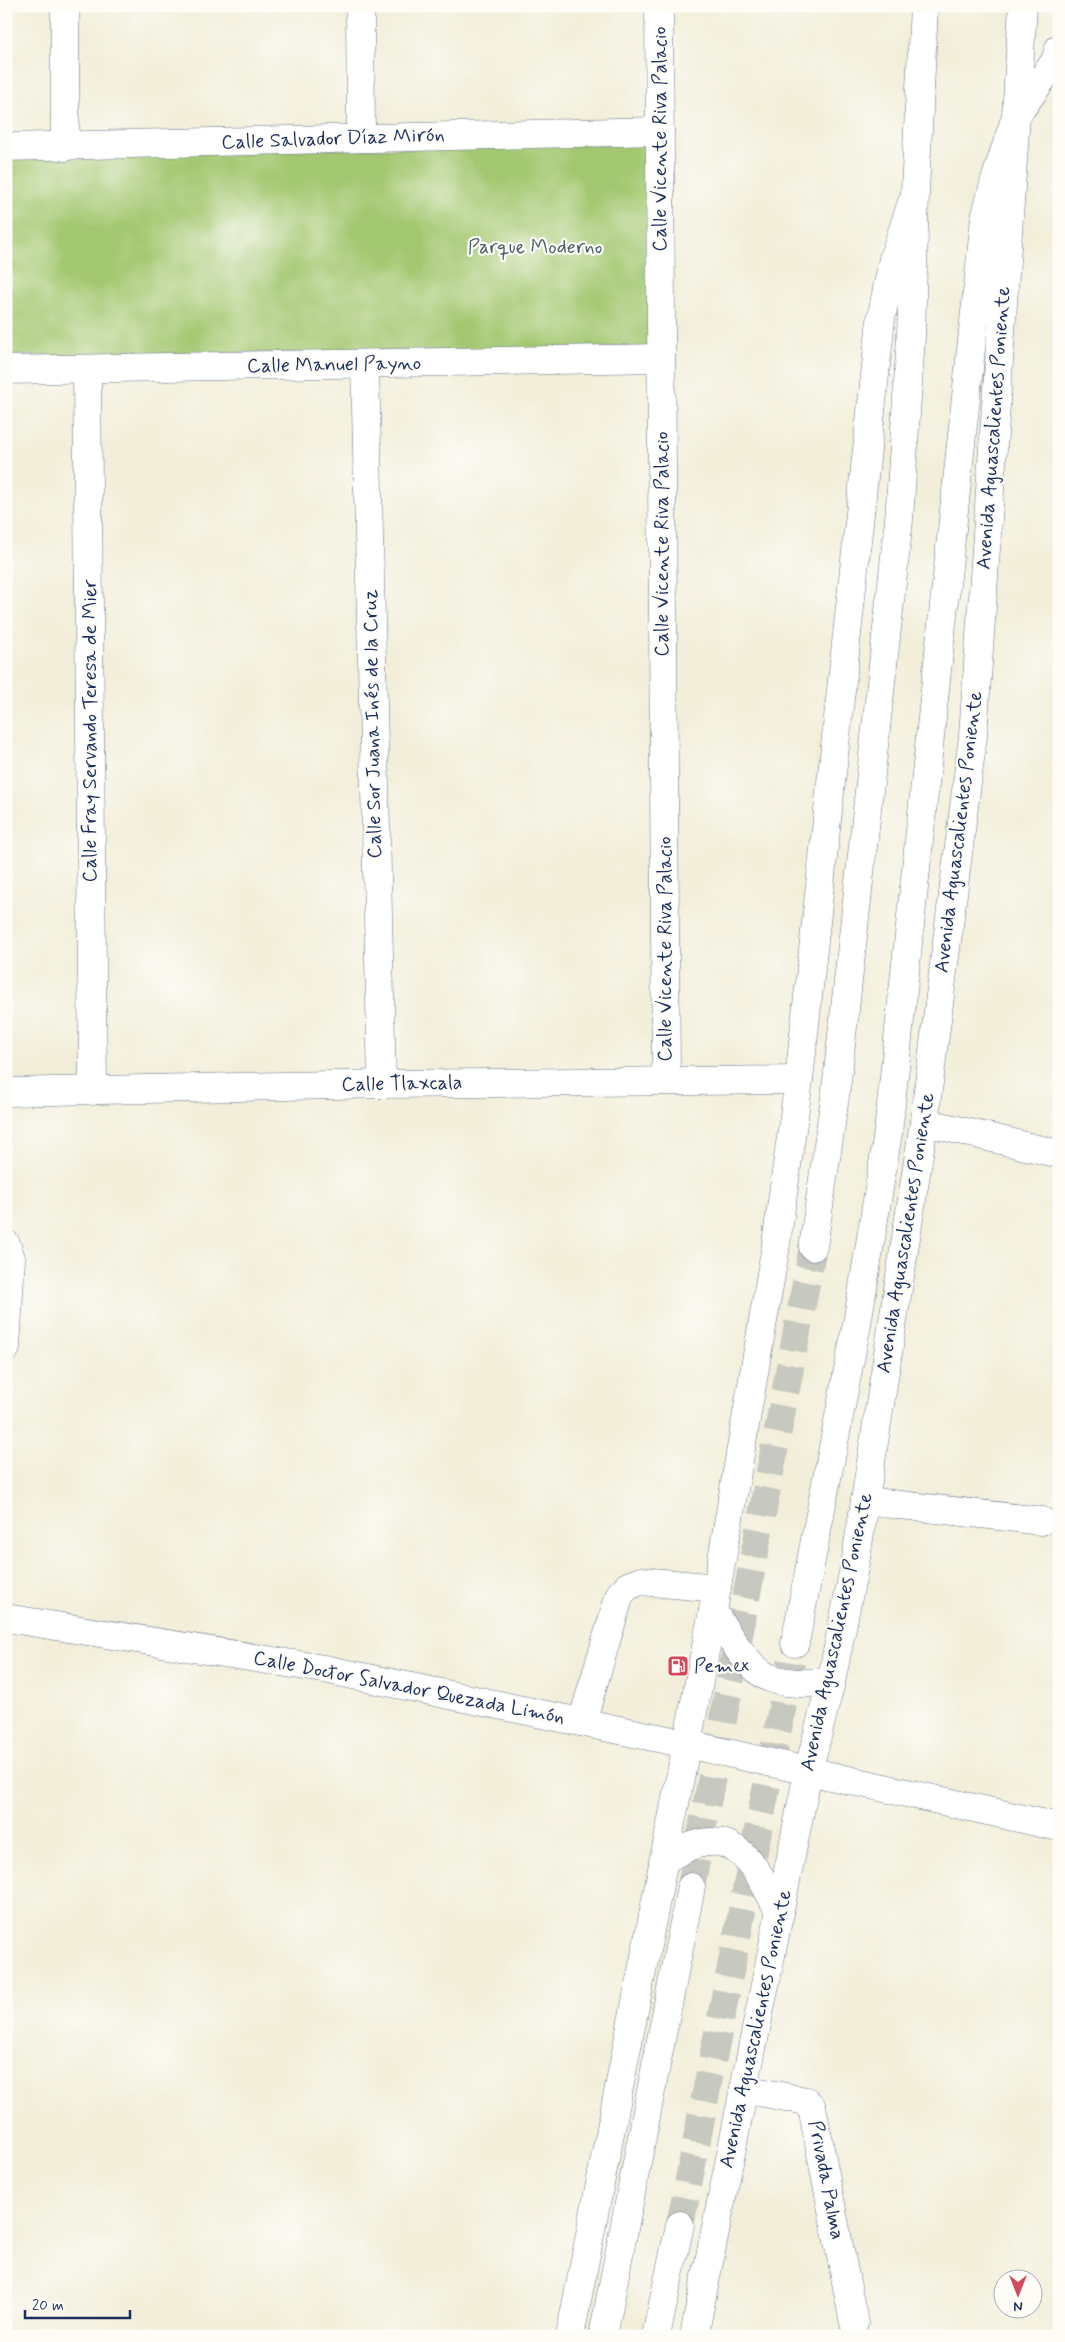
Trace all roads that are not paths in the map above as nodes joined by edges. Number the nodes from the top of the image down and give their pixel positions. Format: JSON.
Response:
{"nodes":[{"id":1,"x":65,"y":6,"type":"edge"},
{"id":2,"x":360,"y":6,"type":"edge"},
{"id":3,"x":659,"y":6,"type":"edge"},
{"id":4,"x":924,"y":6,"type":"edge"},
{"id":5,"x":1023,"y":6,"type":"edge"},
{"id":6,"x":1059,"y":48,"type":"edge"},
{"id":7,"x":1016,"y":116,"type":"junction"},
{"id":8,"x":660,"y":131,"type":"junction"},
{"id":9,"x":361,"y":138,"type":"junction"},
{"id":10,"x":6,"y":147,"type":"edge"},
{"id":11,"x":65,"y":147,"type":"junction"},
{"id":12,"x":915,"y":192,"type":"junction"},
{"id":13,"x":661,"y":358,"type":"junction"},
{"id":14,"x":364,"y":365,"type":"junction"},
{"id":15,"x":6,"y":370,"type":"edge"},
{"id":16,"x":87,"y":370,"type":"junction"},
{"id":17,"x":799,"y":1080,"type":"junction"},
{"id":18,"x":666,"y":1082,"type":"junction"},
{"id":19,"x":382,"y":1084,"type":"junction"},
{"id":20,"x":93,"y":1091,"type":"junction"},
{"id":21,"x":6,"y":1092,"type":"edge"},
{"id":22,"x":924,"y":1122,"type":"junction"},
{"id":23,"x":1059,"y":1154,"type":"edge"},
{"id":24,"x":6,"y":1244,"type":"edge"},
{"id":25,"x":813,"y":1247,"type":"tunnel mouth"},
{"id":26,"x":6,"y":1348,"type":"edge"},
{"id":27,"x":865,"y":1501,"type":"junction"},
{"id":28,"x":1042,"y":1521,"type":"dead end"},
{"id":29,"x":715,"y":1600,"type":"junction"},
{"id":30,"x":6,"y":1618,"type":"edge"},
{"id":31,"x":795,"y":1643,"type":"tunnel mouth"},
{"id":32,"x":831,"y":1682,"type":"junction"},
{"id":33,"x":582,"y":1722,"type":"junction"},
{"id":34,"x":687,"y":1744,"type":"junction"},
{"id":35,"x":808,"y":1772,"type":"junction"},
{"id":36,"x":1059,"y":1827,"type":"edge"},
{"id":37,"x":663,"y":1860,"type":"junction"},
{"id":38,"x":691,"y":1887,"type":"tunnel mouth"},
{"id":39,"x":780,"y":1913,"type":"junction"},
{"id":40,"x":744,"y":2089,"type":"junction"},
{"id":41,"x":680,"y":2225,"type":"tunnel mouth"},
{"id":42,"x":854,"y":2323,"type":"dead end"},
{"id":43,"x":570,"y":2336,"type":"edge"},
{"id":44,"x":603,"y":2336,"type":"edge"},
{"id":45,"x":656,"y":2336,"type":"edge"},
{"id":46,"x":694,"y":2336,"type":"edge"}],
"edges":[{"from":1,"to":11,"type":"street"},
{"from":2,"to":9,"type":"street"},
{"from":3,"to":8,"type":"street","name":"Calle Vicente Riva Palacio"},
{"from":4,"to":12,"type":"street"},
{"from":5,"to":7,"type":"street","name":"Avenida Aguascalientes Poniente"},
{"from":6,"to":7,"type":"street","name":"Avenida Aguascalientes Poniente"},
{"from":7,"to":22,"type":"street","name":"Avenida Aguascalientes Poniente"},
{"from":7,"to":31,"type":"street","name":"Avenida Aguascalientes Poniente"},
{"from":8,"to":9,"type":"street","name":"Calle Salvador Díaz Mirón"},
{"from":8,"to":13,"type":"street","name":"Calle Vicente Riva Palacio"},
{"from":9,"to":11,"type":"street","name":"Calle Salvador Díaz Mirón"},
{"from":10,"to":11,"type":"street","name":"Calle Salvador Díaz Mirón"},
{"from":12,"to":17,"type":"street"},
{"from":12,"to":25,"type":"street"},
{"from":13,"to":14,"type":"street","name":"Calle Manuel Payno"},
{"from":13,"to":18,"type":"street","name":"Calle Vicente Riva Palacio"},
{"from":14,"to":16,"type":"street","name":"Calle Manuel Payno"},
{"from":14,"to":19,"type":"street","name":"Calle Sor Juana Inés de la Cruz"},
{"from":15,"to":16,"type":"street","name":"Calle Manuel Payno"},
{"from":16,"to":20,"type":"street","name":"Calle Fray Servando Teresa de Mier"},
{"from":17,"to":18,"type":"street","name":"Calle Tlaxcala"},
{"from":17,"to":29,"type":"street"},
{"from":18,"to":19,"type":"street","name":"Calle Tlaxcala"},
{"from":19,"to":20,"type":"street","name":"Calle Tlaxcala"},
{"from":20,"to":21,"type":"street","name":"Calle Tlaxcala"},
{"from":22,"to":23,"type":"street"},
{"from":22,"to":27,"type":"street","name":"Avenida Aguascalientes Poniente"},
{"from":24,"to":26,"type":"street"},
{"from":27,"to":28,"type":"street"},
{"from":27,"to":32,"type":"street","name":"Avenida Aguascalientes Poniente"},
{"from":29,"to":32,"type":"street"},
{"from":29,"to":33,"type":"street"},
{"from":29,"to":34,"type":"street"},
{"from":30,"to":33,"type":"street","name":"Calle Doctor Salvador Quezada Limón"},
{"from":32,"to":35,"type":"street","name":"Avenida Aguascalientes Poniente"},
{"from":33,"to":34,"type":"street","name":"Calle Doctor Salvador Quezada Limón"},
{"from":34,"to":35,"type":"street","name":"Calle Doctor Salvador Quezada Limón"},
{"from":34,"to":37,"type":"street"},
{"from":35,"to":36,"type":"street","name":"Calle Doctor Salvador Quezada Limón"},
{"from":35,"to":39,"type":"street","name":"Avenida Aguascalientes Poniente"},
{"from":37,"to":39,"type":"street"},
{"from":37,"to":43,"type":"street"},
{"from":38,"to":44,"type":"street"},
{"from":39,"to":40,"type":"street","name":"Avenida Aguascalientes Poniente"},
{"from":40,"to":42,"type":"street","name":"Privada Palma"},
{"from":40,"to":46,"type":"street","name":"Avenida Aguascalientes Poniente"},
{"from":41,"to":45,"type":"street"}]}
